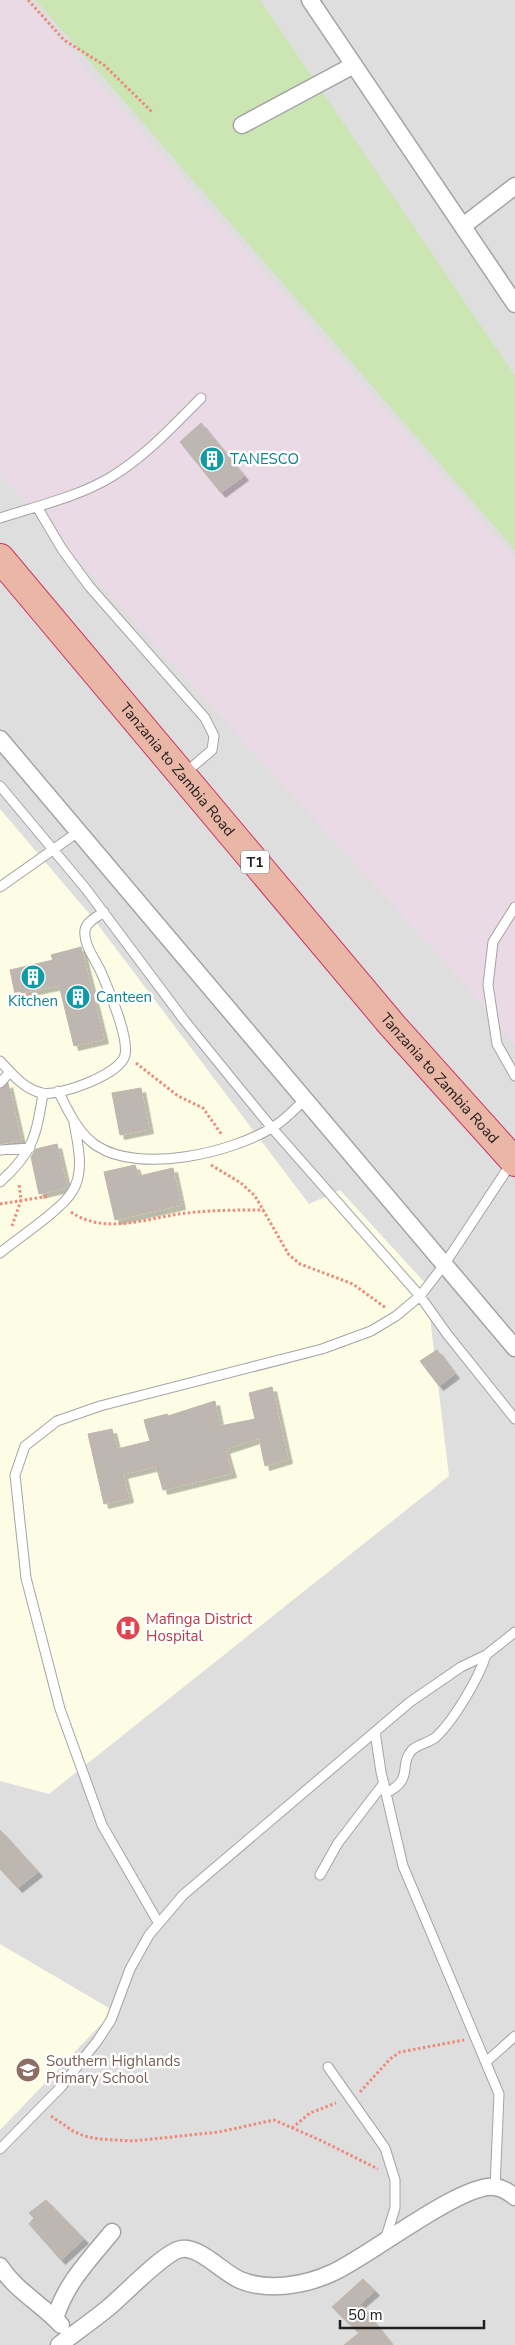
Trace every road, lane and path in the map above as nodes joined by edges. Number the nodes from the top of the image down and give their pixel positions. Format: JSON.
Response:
{"nodes":[{"id":1,"x":28,"y":0,"type":"edge"},
{"id":2,"x":310,"y":0,"type":"edge"},
{"id":3,"x":354,"y":65,"type":"junction"},
{"id":4,"x":152,"y":112,"type":"dead end"},
{"id":5,"x":242,"y":125,"type":"dead end"},
{"id":6,"x":515,"y":186,"type":"edge"},
{"id":7,"x":463,"y":226,"type":"junction"},
{"id":8,"x":515,"y":304,"type":"edge"},
{"id":9,"x":201,"y":398,"type":"dead end"},
{"id":10,"x":37,"y":506,"type":"junction"},
{"id":11,"x":0,"y":518,"type":"edge"},
{"id":12,"x":0,"y":558,"type":"edge"},
{"id":13,"x":0,"y":738,"type":"edge"},
{"id":14,"x":183,"y":775,"type":"junction"},
{"id":15,"x":0,"y":786,"type":"edge"},
{"id":16,"x":78,"y":832,"type":"junction"},
{"id":17,"x":54,"y":850,"type":"junction"},
{"id":18,"x":0,"y":887,"type":"edge"},
{"id":19,"x":515,"y":907,"type":"edge"},
{"id":20,"x":104,"y":912,"type":"junction"},
{"id":21,"x":125,"y":1056,"type":"junction"},
{"id":22,"x":0,"y":1061,"type":"edge"},
{"id":23,"x":10,"y":1072,"type":"junction"},
{"id":24,"x":515,"y":1076,"type":"edge"},
{"id":25,"x":0,"y":1083,"type":"edge"},
{"id":26,"x":58,"y":1091,"type":"junction"},
{"id":27,"x":44,"y":1094,"type":"junction"},
{"id":28,"x":304,"y":1100,"type":"junction"},
{"id":29,"x":74,"y":1123,"type":"junction"},
{"id":30,"x":272,"y":1128,"type":"junction"},
{"id":31,"x":228,"y":1146,"type":"junction"},
{"id":32,"x":30,"y":1148,"type":"junction"},
{"id":33,"x":0,"y":1150,"type":"edge"},
{"id":34,"x":192,"y":1157,"type":"junction"},
{"id":35,"x":514,"y":1161,"type":"edge"},
{"id":36,"x":0,"y":1182,"type":"edge"},
{"id":37,"x":72,"y":1192,"type":"junction"},
{"id":38,"x":0,"y":1204,"type":"edge"},
{"id":39,"x":60,"y":1205,"type":"junction"},
{"id":40,"x":264,"y":1210,"type":"junction"},
{"id":41,"x":0,"y":1252,"type":"edge"},
{"id":42,"x":444,"y":1265,"type":"junction"},
{"id":43,"x":420,"y":1296,"type":"junction"},
{"id":44,"x":396,"y":1316,"type":"junction"},
{"id":45,"x":515,"y":1348,"type":"edge"},
{"id":46,"x":515,"y":1419,"type":"edge"},
{"id":47,"x":515,"y":1632,"type":"edge"},
{"id":48,"x":486,"y":1655,"type":"junction"},
{"id":49,"x":375,"y":1732,"type":"junction"},
{"id":50,"x":384,"y":1783,"type":"junction"},
{"id":51,"x":386,"y":1793,"type":"junction"},
{"id":52,"x":320,"y":1874,"type":"dead end"},
{"id":53,"x":158,"y":1922,"type":"junction"},
{"id":54,"x":515,"y":2036,"type":"edge"},
{"id":55,"x":475,"y":2039,"type":"junction"},
{"id":56,"x":486,"y":2062,"type":"junction"},
{"id":57,"x":328,"y":2067,"type":"dead end"},
{"id":58,"x":350,"y":2099,"type":"junction"},
{"id":59,"x":36,"y":2110,"type":"junction"},
{"id":60,"x":292,"y":2128,"type":"junction"},
{"id":61,"x":0,"y":2149,"type":"edge"},
{"id":62,"x":394,"y":2176,"type":"junction"},
{"id":63,"x":495,"y":2187,"type":"junction"},
{"id":64,"x":515,"y":2197,"type":"edge"},
{"id":65,"x":112,"y":2232,"type":"dead end"},
{"id":66,"x":385,"y":2240,"type":"junction"},
{"id":67,"x":0,"y":2266,"type":"edge"},
{"id":68,"x":55,"y":2319,"type":"junction"},
{"id":69,"x":65,"y":2341,"type":"edge"}],
"edges":[{"from":1,"to":4,"type":"path"},
{"from":2,"to":3,"type":"street"},
{"from":3,"to":5,"type":"street"},
{"from":3,"to":7,"type":"street"},
{"from":6,"to":7,"type":"street"},
{"from":7,"to":8,"type":"street"},
{"from":9,"to":10,"type":"lane"},
{"from":10,"to":11,"type":"lane"},
{"from":10,"to":14,"type":"lane"},
{"from":12,"to":14,"type":"highway","name":"Tanzania to Zambia Road","number":"T1"},
{"from":13,"to":16,"type":"street"},
{"from":14,"to":35,"type":"highway","name":"Tanzania to Zambia Road","number":"T1"},
{"from":15,"to":17,"type":"lane"},
{"from":16,"to":17,"type":"lane"},
{"from":16,"to":28,"type":"street"},
{"from":17,"to":18,"type":"lane"},
{"from":17,"to":20,"type":"lane"},
{"from":19,"to":24,"type":"lane"},
{"from":20,"to":21,"type":"lane"},
{"from":20,"to":30,"type":"lane"},
{"from":21,"to":26,"type":"lane"},
{"from":21,"to":31,"type":"path"},
{"from":22,"to":23,"type":"lane"},
{"from":23,"to":25,"type":"lane"},
{"from":23,"to":27,"type":"lane"},
{"from":26,"to":27,"type":"lane"},
{"from":26,"to":29,"type":"lane"},
{"from":27,"to":32,"type":"lane"},
{"from":28,"to":30,"type":"lane"},
{"from":28,"to":42,"type":"street"},
{"from":29,"to":34,"type":"lane"},
{"from":29,"to":37,"type":"lane"},
{"from":30,"to":31,"type":"lane"},
{"from":30,"to":43,"type":"lane"},
{"from":31,"to":34,"type":"lane"},
{"from":32,"to":33,"type":"lane"},
{"from":32,"to":36,"type":"lane"},
{"from":34,"to":40,"type":"path"},
{"from":35,"to":42,"type":"lane"},
{"from":37,"to":38,"type":"path"},
{"from":37,"to":39,"type":"lane"},
{"from":39,"to":40,"type":"path"},
{"from":39,"to":41,"type":"lane"},
{"from":40,"to":44,"type":"path"},
{"from":42,"to":43,"type":"lane"},
{"from":42,"to":45,"type":"street"},
{"from":43,"to":44,"type":"lane"},
{"from":43,"to":46,"type":"lane"},
{"from":44,"to":53,"type":"lane"},
{"from":47,"to":48,"type":"lane"},
{"from":48,"to":49,"type":"lane"},
{"from":48,"to":51,"type":"lane"},
{"from":49,"to":50,"type":"lane"},
{"from":49,"to":53,"type":"lane"},
{"from":50,"to":51,"type":"lane"},
{"from":50,"to":52,"type":"lane"},
{"from":51,"to":55,"type":"lane"},
{"from":53,"to":59,"type":"lane"},
{"from":54,"to":56,"type":"lane"},
{"from":55,"to":56,"type":"lane"},
{"from":55,"to":58,"type":"path"},
{"from":56,"to":63,"type":"lane"},
{"from":57,"to":58,"type":"lane"},
{"from":58,"to":60,"type":"path"},
{"from":58,"to":62,"type":"lane"},
{"from":59,"to":60,"type":"path"},
{"from":59,"to":61,"type":"lane"},
{"from":60,"to":62,"type":"path"},
{"from":62,"to":66,"type":"lane"},
{"from":63,"to":64,"type":"street"},
{"from":63,"to":66,"type":"street"},
{"from":65,"to":68,"type":"street"},
{"from":66,"to":69,"type":"street"},
{"from":67,"to":68,"type":"street"},
{"from":68,"to":69,"type":"street"}]}
